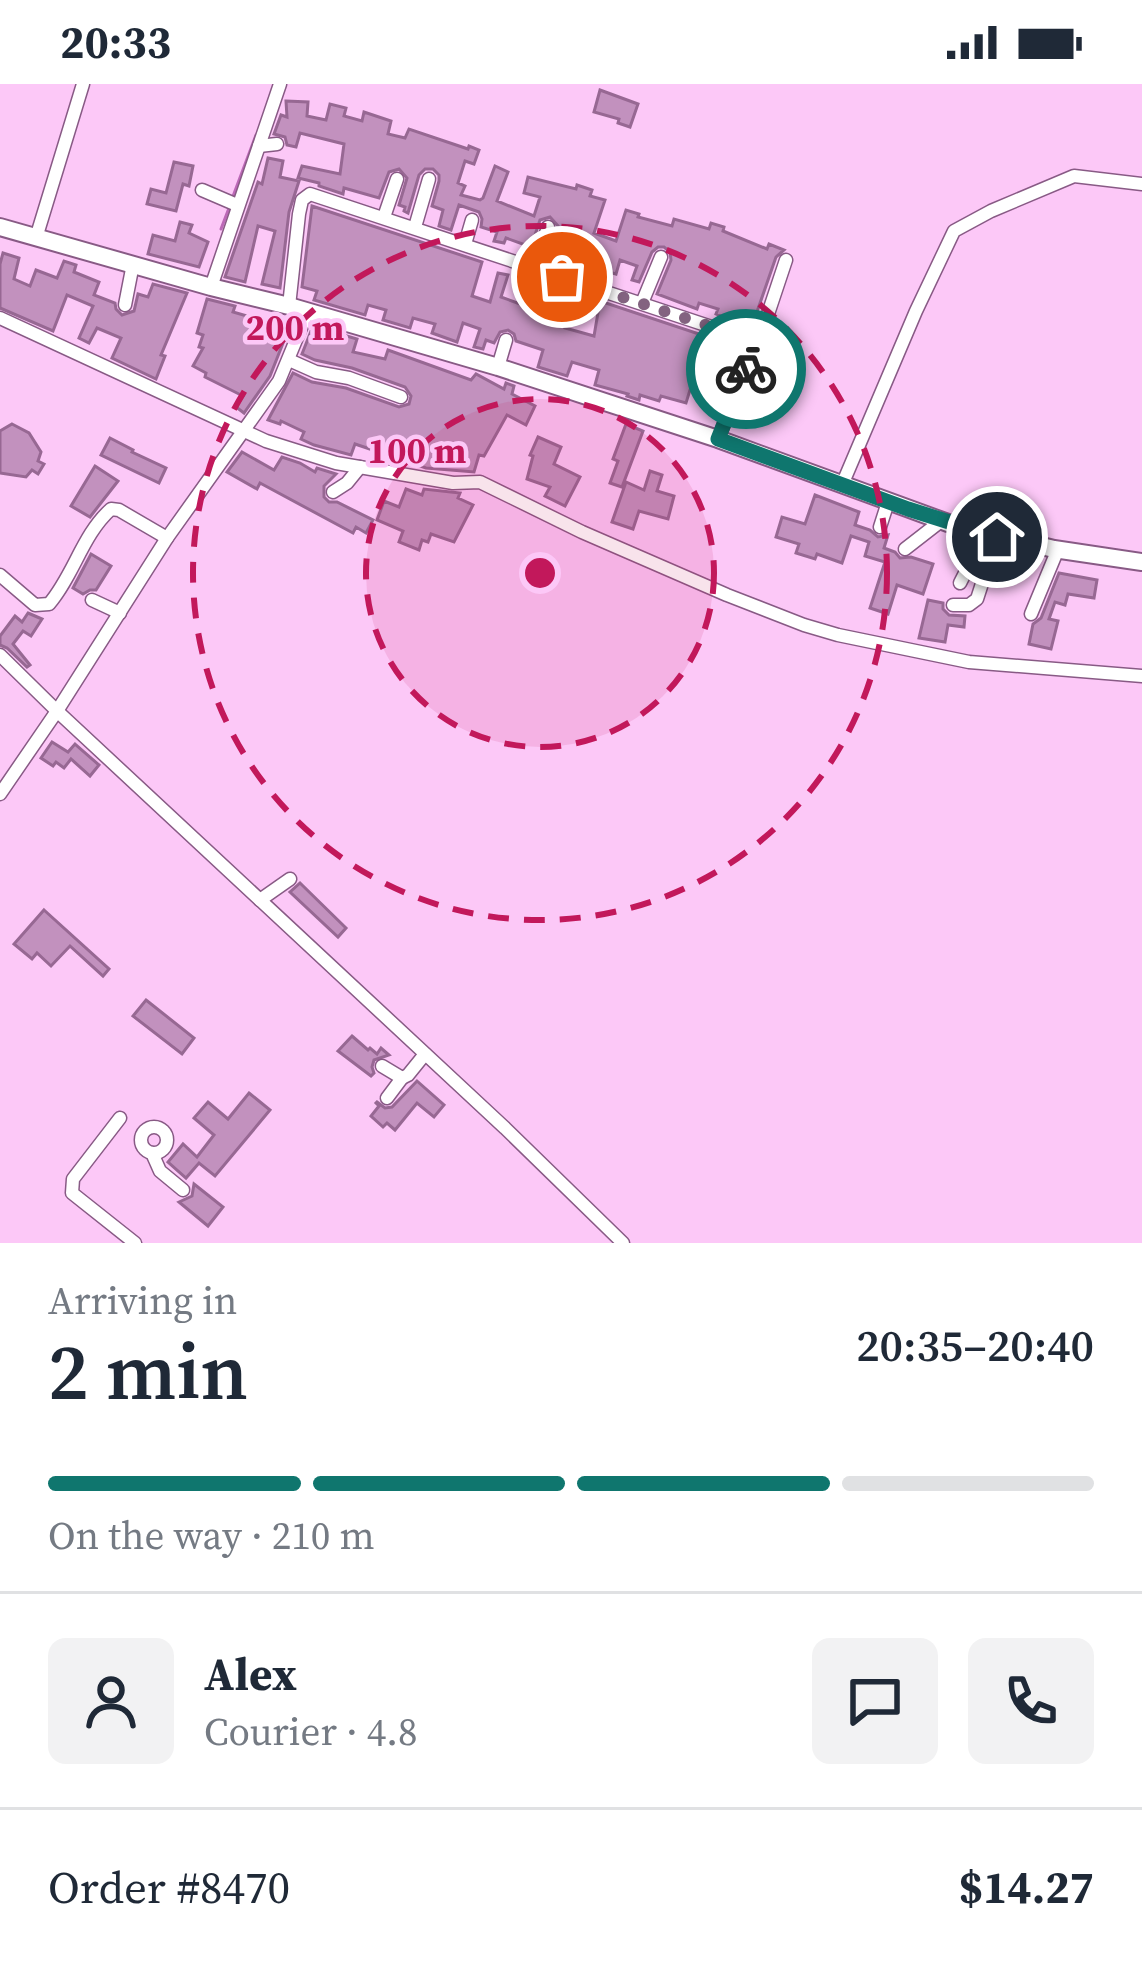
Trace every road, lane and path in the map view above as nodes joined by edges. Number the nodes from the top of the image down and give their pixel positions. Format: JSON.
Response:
{"nodes":[{"id":1,"x":83,"y":84,"type":"edge"},
{"id":2,"x":280,"y":84,"type":"edge"},
{"id":3,"x":277,"y":144,"type":"dead end"},
{"id":4,"x":259,"y":146,"type":"junction"},
{"id":5,"x":397,"y":178,"type":"dead end"},
{"id":6,"x":429,"y":179,"type":"dead end"},
{"id":7,"x":1142,"y":184,"type":"edge"},
{"id":8,"x":202,"y":190,"type":"dead end"},
{"id":9,"x":237,"y":205,"type":"junction"},
{"id":10,"x":384,"y":217,"type":"junction"},
{"id":11,"x":472,"y":220,"type":"dead end"},
{"id":12,"x":0,"y":227,"type":"edge"},
{"id":13,"x":416,"y":227,"type":"junction"},
{"id":14,"x":548,"y":227,"type":"dead end"},
{"id":15,"x":36,"y":238,"type":"junction"},
{"id":16,"x":465,"y":244,"type":"junction"},
{"id":17,"x":662,"y":257,"type":"dead end"},
{"id":18,"x":786,"y":260,"type":"dead end"},
{"id":19,"x":133,"y":263,"type":"junction"},
{"id":20,"x":536,"y":268,"type":"junction"},
{"id":21,"x":211,"y":286,"type":"junction"},
{"id":22,"x":642,"y":303,"type":"junction"},
{"id":23,"x":125,"y":305,"type":"dead end"},
{"id":24,"x":289,"y":305,"type":"junction"},
{"id":25,"x":308,"y":311,"type":"junction"},
{"id":26,"x":0,"y":318,"type":"edge"},
{"id":27,"x":506,"y":340,"type":"dead end"},
{"id":28,"x":757,"y":342,"type":"junction"},
{"id":29,"x":289,"y":360,"type":"junction"},
{"id":30,"x":498,"y":367,"type":"junction"},
{"id":31,"x":401,"y":397,"type":"dead end"},
{"id":32,"x":243,"y":430,"type":"junction"},
{"id":33,"x":718,"y":439,"type":"junction"},
{"id":34,"x":361,"y":466,"type":"junction"},
{"id":35,"x":459,"y":468,"type":"dead end"},
{"id":36,"x":453,"y":483,"type":"junction"},
{"id":37,"x":842,"y":485,"type":"junction"},
{"id":38,"x":333,"y":493,"type":"dead end"},
{"id":39,"x":887,"y":502,"type":"junction"},
{"id":40,"x":941,"y":520,"type":"junction"},
{"id":41,"x":880,"y":527,"type":"dead end"},
{"id":42,"x":991,"y":535,"type":"junction"},
{"id":43,"x":167,"y":538,"type":"junction"},
{"id":44,"x":905,"y":549,"type":"dead end"},
{"id":45,"x":1058,"y":549,"type":"junction"},
{"id":46,"x":1142,"y":562,"type":"edge"},
{"id":47,"x":0,"y":574,"type":"edge"},
{"id":48,"x":960,"y":583,"type":"dead end"},
{"id":49,"x":92,"y":600,"type":"dead end"},
{"id":50,"x":952,"y":605,"type":"dead end"},
{"id":51,"x":120,"y":613,"type":"junction"},
{"id":52,"x":1031,"y":614,"type":"dead end"},
{"id":53,"x":0,"y":655,"type":"edge"},
{"id":54,"x":1142,"y":676,"type":"edge"},
{"id":55,"x":57,"y":712,"type":"junction"},
{"id":56,"x":0,"y":794,"type":"edge"},
{"id":57,"x":290,"y":879,"type":"dead end"},
{"id":58,"x":260,"y":900,"type":"junction"},
{"id":59,"x":425,"y":1054,"type":"junction"},
{"id":60,"x":382,"y":1066,"type":"dead end"},
{"id":61,"x":402,"y":1078,"type":"junction"},
{"id":62,"x":388,"y":1098,"type":"dead end"},
{"id":63,"x":119,"y":1118,"type":"dead end"},
{"id":64,"x":152,"y":1154,"type":"dead end"},
{"id":65,"x":183,"y":1190,"type":"dead end"},
{"id":66,"x":135,"y":1243,"type":"edge"},
{"id":67,"x":623,"y":1243,"type":"edge"}],
"edges":[{"from":1,"to":15,"type":"street"},
{"from":2,"to":4,"type":"street"},
{"from":3,"to":4,"type":"street"},
{"from":4,"to":9,"type":"street"},
{"from":5,"to":10,"type":"street"},
{"from":6,"to":13,"type":"street"},
{"from":7,"to":37,"type":"street"},
{"from":8,"to":9,"type":"street"},
{"from":9,"to":21,"type":"street"},
{"from":10,"to":13,"type":"street"},
{"from":10,"to":24,"type":"street"},
{"from":11,"to":16,"type":"street"},
{"from":12,"to":15,"type":"main road"},
{"from":13,"to":16,"type":"street"},
{"from":14,"to":20,"type":"street"},
{"from":15,"to":19,"type":"main road"},
{"from":16,"to":20,"type":"street"},
{"from":17,"to":22,"type":"street"},
{"from":18,"to":28,"type":"street"},
{"from":19,"to":21,"type":"main road"},
{"from":19,"to":23,"type":"street"},
{"from":20,"to":22,"type":"street"},
{"from":21,"to":24,"type":"main road"},
{"from":22,"to":28,"type":"street"},
{"from":24,"to":25,"type":"main road"},
{"from":25,"to":29,"type":"street"},
{"from":25,"to":30,"type":"main road"},
{"from":26,"to":32,"type":"street"},
{"from":27,"to":30,"type":"street"},
{"from":28,"to":33,"type":"street"},
{"from":29,"to":31,"type":"street"},
{"from":29,"to":32,"type":"street"},
{"from":30,"to":33,"type":"main road"},
{"from":32,"to":34,"type":"street"},
{"from":32,"to":43,"type":"street"},
{"from":33,"to":37,"type":"main road"},
{"from":34,"to":36,"type":"street"},
{"from":34,"to":38,"type":"street"},
{"from":35,"to":36,"type":"street"},
{"from":36,"to":54,"type":"street"},
{"from":37,"to":39,"type":"main road"},
{"from":39,"to":40,"type":"main road"},
{"from":39,"to":41,"type":"street"},
{"from":40,"to":42,"type":"main road"},
{"from":40,"to":44,"type":"street"},
{"from":42,"to":45,"type":"main road"},
{"from":42,"to":48,"type":"street"},
{"from":42,"to":50,"type":"street"},
{"from":43,"to":47,"type":"street"},
{"from":43,"to":51,"type":"street"},
{"from":45,"to":46,"type":"main road"},
{"from":45,"to":52,"type":"street"},
{"from":49,"to":51,"type":"street"},
{"from":51,"to":55,"type":"street"},
{"from":53,"to":55,"type":"street"},
{"from":55,"to":56,"type":"street"},
{"from":55,"to":58,"type":"street"},
{"from":57,"to":58,"type":"street"},
{"from":58,"to":59,"type":"street"},
{"from":59,"to":61,"type":"street"},
{"from":59,"to":67,"type":"street"},
{"from":60,"to":61,"type":"street"},
{"from":61,"to":62,"type":"street"},
{"from":63,"to":66,"type":"street"},
{"from":64,"to":65,"type":"street"}]}
